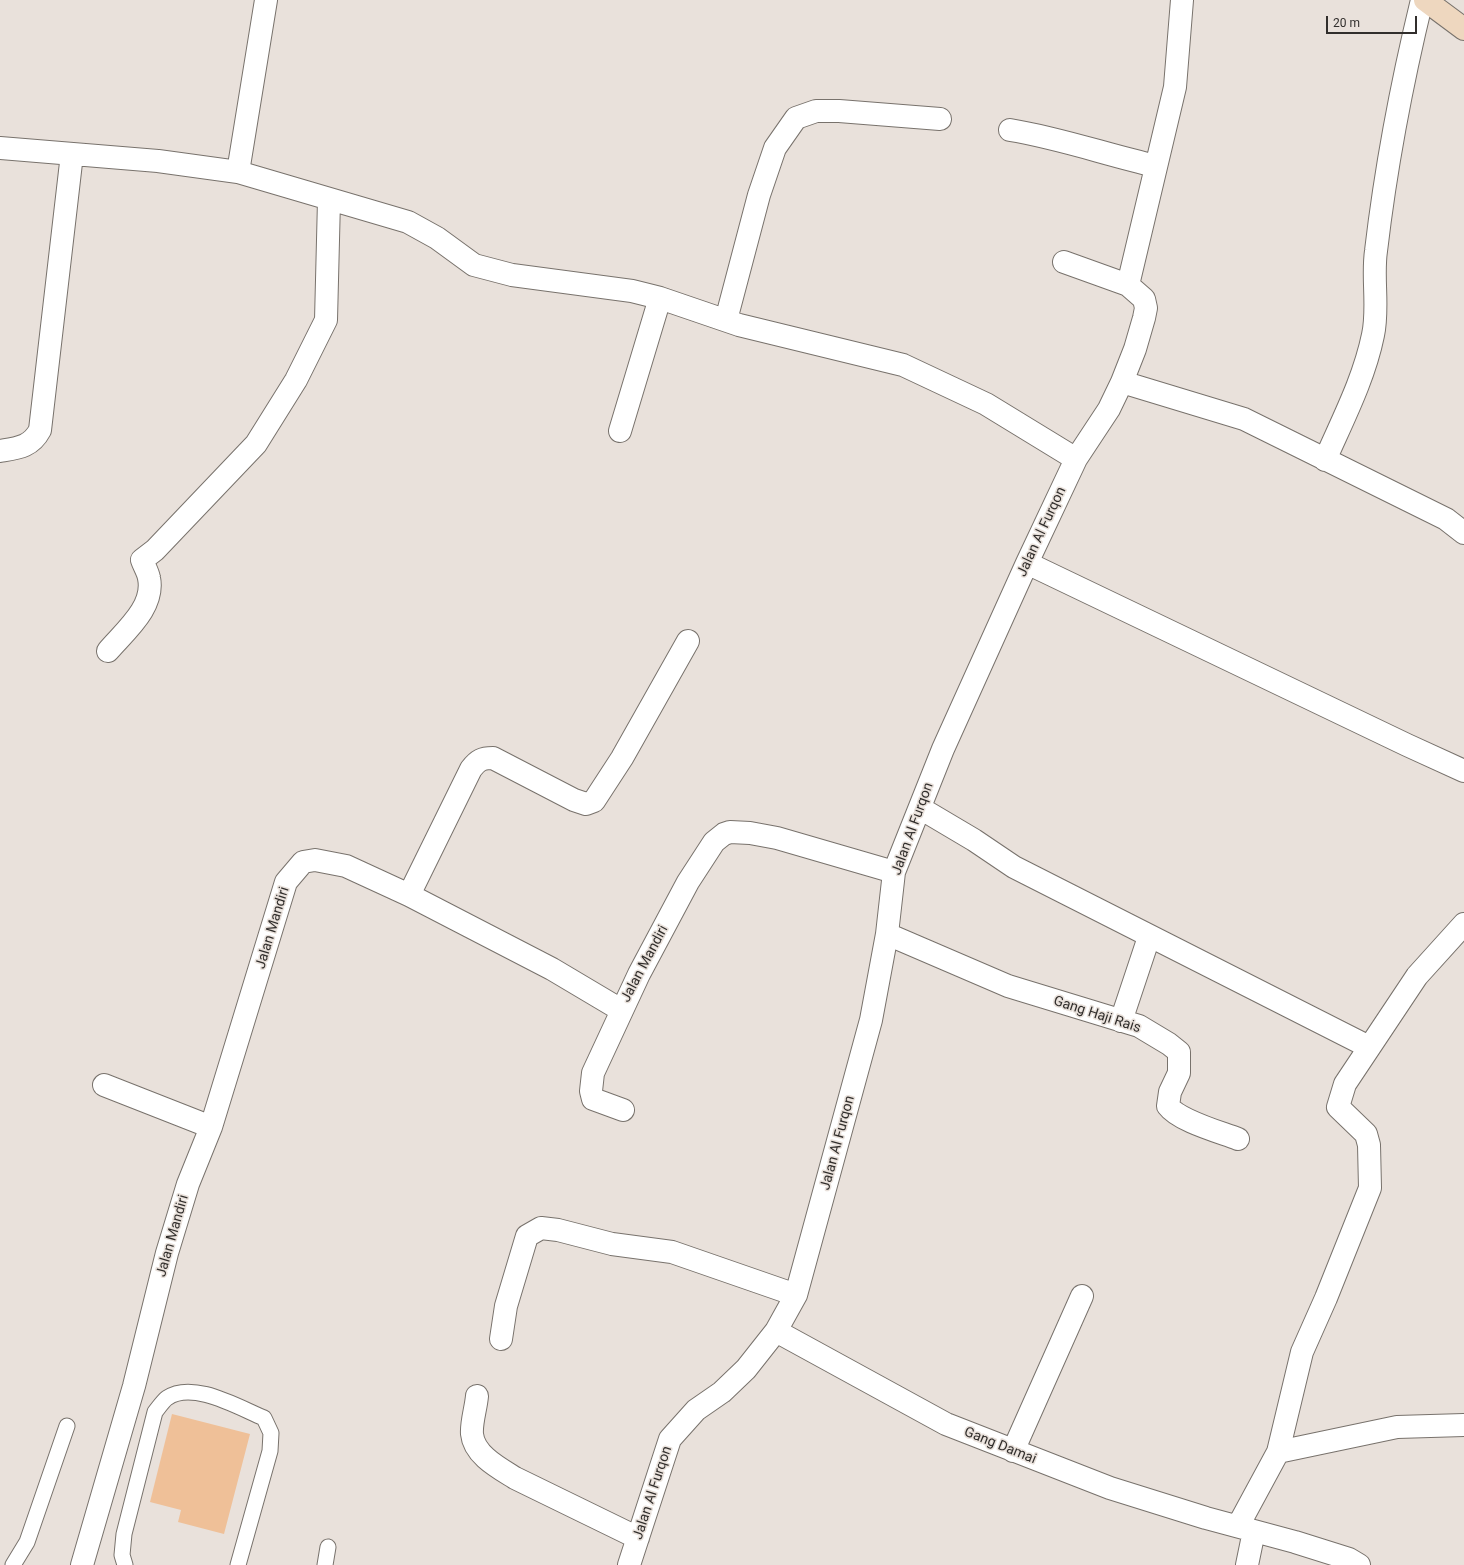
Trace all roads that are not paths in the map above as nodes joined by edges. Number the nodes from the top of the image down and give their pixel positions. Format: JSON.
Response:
{"nodes":[{"id":1,"x":266,"y":0,"type":"edge"},
{"id":2,"x":1182,"y":0,"type":"edge"},
{"id":3,"x":1423,"y":0,"type":"edge"},
{"id":4,"x":1464,"y":29,"type":"edge"},
{"id":5,"x":940,"y":119,"type":"dead end"},
{"id":6,"x":1010,"y":130,"type":"dead end"},
{"id":7,"x":0,"y":148,"type":"edge"},
{"id":8,"x":72,"y":154,"type":"junction"},
{"id":9,"x":1156,"y":166,"type":"junction"},
{"id":10,"x":238,"y":172,"type":"junction"},
{"id":11,"x":329,"y":200,"type":"junction"},
{"id":12,"x":1064,"y":262,"type":"dead end"},
{"id":13,"x":1128,"y":285,"type":"junction"},
{"id":14,"x":660,"y":298,"type":"junction"},
{"id":15,"x":726,"y":320,"type":"junction"},
{"id":16,"x":1122,"y":382,"type":"junction"},
{"id":17,"x":620,"y":431,"type":"dead end"},
{"id":18,"x":0,"y":450,"type":"edge"},
{"id":19,"x":1076,"y":459,"type":"junction"},
{"id":20,"x":1325,"y":460,"type":"junction"},
{"id":21,"x":1464,"y":533,"type":"edge"},
{"id":22,"x":1028,"y":563,"type":"junction"},
{"id":23,"x":688,"y":641,"type":"dead end"},
{"id":24,"x":108,"y":651,"type":"dead end"},
{"id":25,"x":1464,"y":771,"type":"edge"},
{"id":26,"x":920,"y":808,"type":"junction"},
{"id":27,"x":894,"y":872,"type":"junction"},
{"id":28,"x":409,"y":895,"type":"junction"},
{"id":29,"x":1464,"y":924,"type":"edge"},
{"id":30,"x":887,"y":934,"type":"junction"},
{"id":31,"x":1149,"y":937,"type":"junction"},
{"id":32,"x":621,"y":1010,"type":"junction"},
{"id":33,"x":1121,"y":1021,"type":"junction"},
{"id":34,"x":1369,"y":1047,"type":"junction"},
{"id":35,"x":104,"y":1085,"type":"dead end"},
{"id":36,"x":623,"y":1110,"type":"dead end"},
{"id":37,"x":211,"y":1127,"type":"junction"},
{"id":38,"x":1238,"y":1139,"type":"dead end"},
{"id":39,"x":796,"y":1295,"type":"junction"},
{"id":40,"x":1082,"y":1296,"type":"dead end"},
{"id":41,"x":776,"y":1331,"type":"junction"},
{"id":42,"x":501,"y":1339,"type":"dead end"},
{"id":43,"x":477,"y":1396,"type":"dead end"},
{"id":44,"x":1463,"y":1421,"type":"edge"},
{"id":45,"x":67,"y":1426,"type":"dead end"},
{"id":46,"x":1014,"y":1451,"type":"junction"},
{"id":47,"x":1278,"y":1452,"type":"junction"},
{"id":48,"x":1246,"y":1528,"type":"junction"},
{"id":49,"x":638,"y":1538,"type":"junction"},
{"id":50,"x":328,"y":1547,"type":"dead end"},
{"id":51,"x":13,"y":1565,"type":"edge"},
{"id":52,"x":82,"y":1565,"type":"edge"},
{"id":53,"x":126,"y":1565,"type":"edge"},
{"id":54,"x":238,"y":1565,"type":"edge"},
{"id":55,"x":324,"y":1565,"type":"edge"},
{"id":56,"x":629,"y":1565,"type":"edge"},
{"id":57,"x":1247,"y":1565,"type":"edge"},
{"id":58,"x":1360,"y":1565,"type":"edge"}],
"edges":[{"from":1,"to":10,"type":"street"},
{"from":2,"to":9,"type":"street"},
{"from":3,"to":4,"type":"street"},
{"from":3,"to":20,"type":"street"},
{"from":5,"to":15,"type":"street"},
{"from":6,"to":9,"type":"street"},
{"from":7,"to":8,"type":"street"},
{"from":8,"to":10,"type":"street"},
{"from":8,"to":18,"type":"street"},
{"from":9,"to":13,"type":"street"},
{"from":10,"to":11,"type":"street"},
{"from":11,"to":14,"type":"street"},
{"from":11,"to":24,"type":"street"},
{"from":12,"to":13,"type":"street"},
{"from":13,"to":16,"type":"street","name":"Jalan Al Furqon"},
{"from":14,"to":15,"type":"street"},
{"from":14,"to":17,"type":"street"},
{"from":15,"to":19,"type":"street"},
{"from":16,"to":19,"type":"street","name":"Jalan Al Furqon"},
{"from":16,"to":20,"type":"street"},
{"from":19,"to":22,"type":"street","name":"Jalan Al Furqon"},
{"from":20,"to":21,"type":"street"},
{"from":22,"to":25,"type":"street"},
{"from":22,"to":26,"type":"street","name":"Jalan Al Furqon"},
{"from":23,"to":28,"type":"street"},
{"from":26,"to":27,"type":"street","name":"Jalan Al Furqon"},
{"from":26,"to":31,"type":"street"},
{"from":27,"to":30,"type":"street","name":"Jalan Al Furqon"},
{"from":27,"to":32,"type":"street","name":"Jalan Mandiri"},
{"from":28,"to":32,"type":"street","name":"Jalan Mandiri"},
{"from":28,"to":37,"type":"street","name":"Jalan Mandiri"},
{"from":29,"to":34,"type":"street"},
{"from":30,"to":33,"type":"street","name":"Gang Haji Rais"},
{"from":30,"to":39,"type":"street","name":"Jalan Al Furqon"},
{"from":31,"to":33,"type":"street"},
{"from":31,"to":34,"type":"street"},
{"from":32,"to":36,"type":"street"},
{"from":33,"to":38,"type":"street","name":"Gang Haji Rais"},
{"from":34,"to":47,"type":"street"},
{"from":35,"to":37,"type":"street"},
{"from":37,"to":52,"type":"street","name":"Jalan Mandiri"},
{"from":39,"to":41,"type":"street","name":"Jalan Al Furqon"},
{"from":39,"to":42,"type":"street"},
{"from":40,"to":46,"type":"street"},
{"from":41,"to":46,"type":"street","name":"Gang Damai"},
{"from":41,"to":49,"type":"street","name":"Jalan Al Furqon"},
{"from":43,"to":49,"type":"street"},
{"from":44,"to":47,"type":"street"},
{"from":45,"to":51,"type":"lane"},
{"from":46,"to":48,"type":"street","name":"Gang Damai"},
{"from":47,"to":48,"type":"street"},
{"from":48,"to":57,"type":"street"},
{"from":48,"to":58,"type":"street","name":"Gang Damai"},
{"from":49,"to":56,"type":"street","name":"Jalan Al Furqon"},
{"from":50,"to":55,"type":"lane"},
{"from":53,"to":54,"type":"lane"}]}
